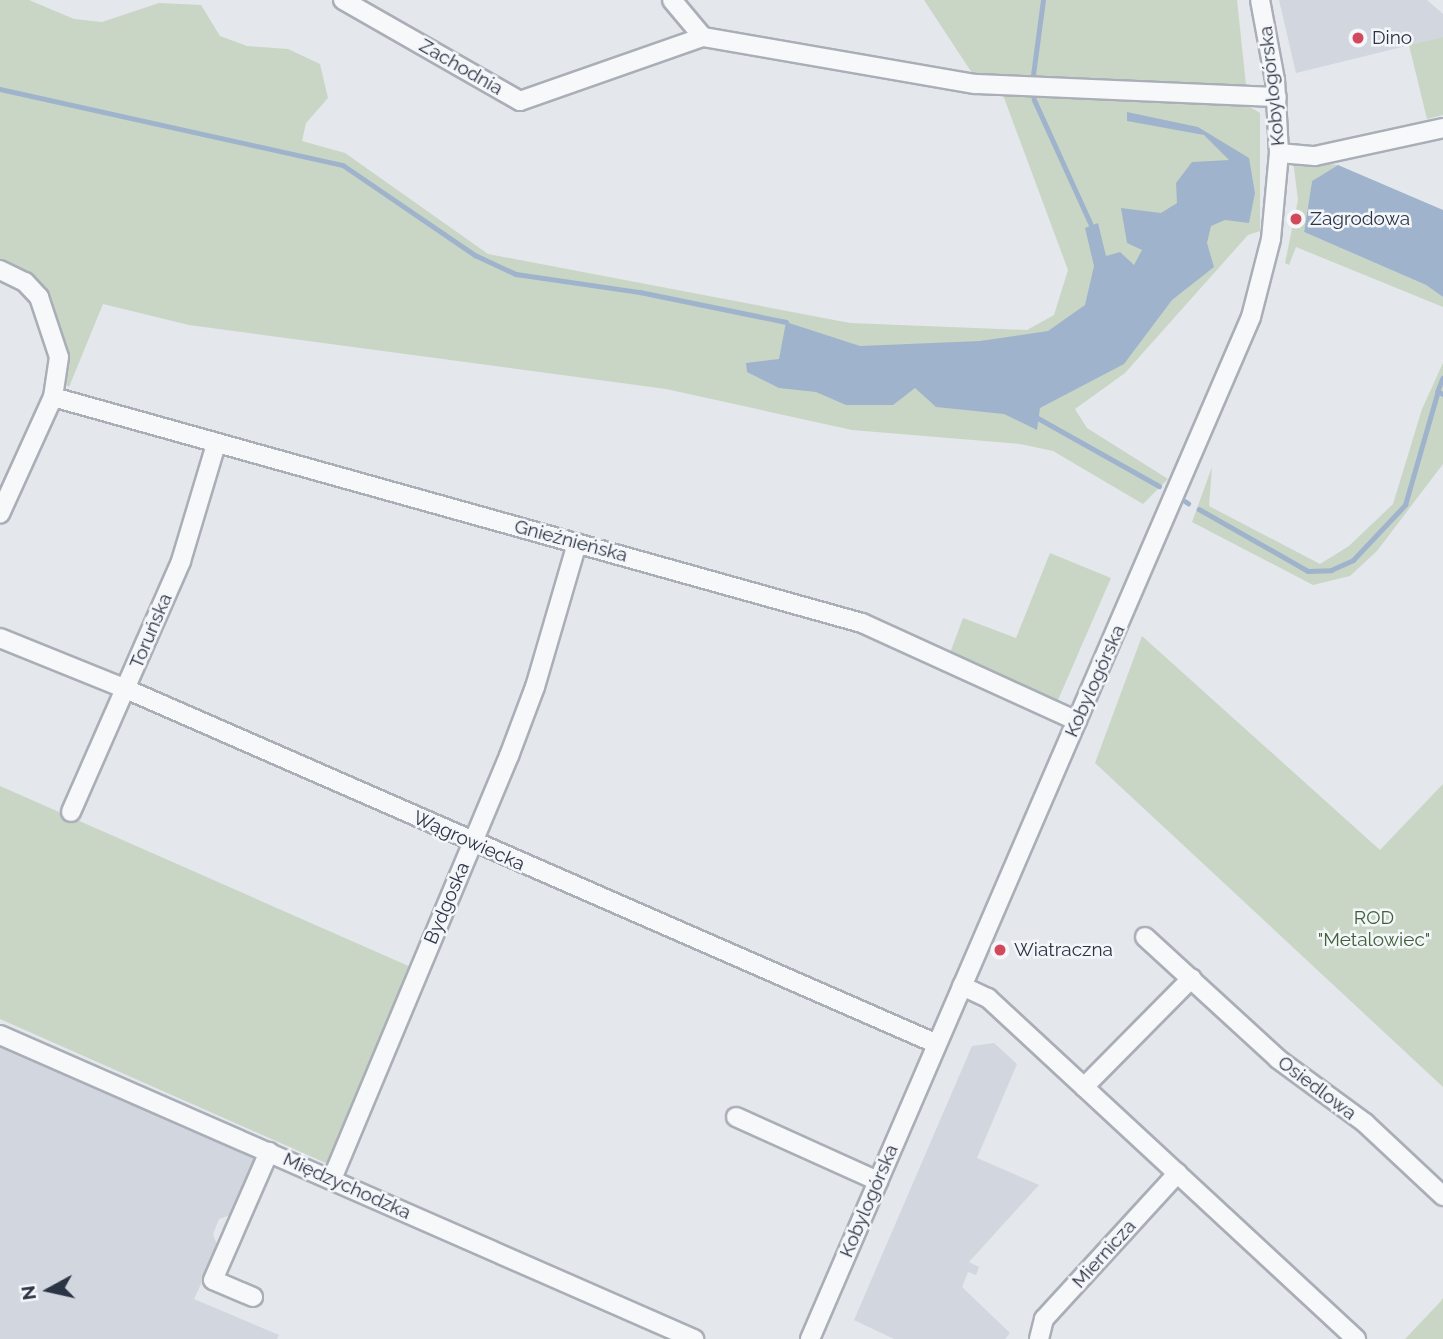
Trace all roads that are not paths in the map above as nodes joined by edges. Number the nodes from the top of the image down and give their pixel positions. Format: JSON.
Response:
{"nodes":[{"id":1,"x":342,"y":0,"type":"edge"},
{"id":2,"x":672,"y":0,"type":"edge"},
{"id":3,"x":1260,"y":0,"type":"edge"},
{"id":4,"x":703,"y":37,"type":"junction"},
{"id":5,"x":1277,"y":97,"type":"junction"},
{"id":6,"x":1443,"y":128,"type":"edge"},
{"id":7,"x":1279,"y":153,"type":"junction"},
{"id":8,"x":0,"y":270,"type":"edge"},
{"id":9,"x":53,"y":397,"type":"junction"},
{"id":10,"x":216,"y":444,"type":"junction"},
{"id":11,"x":0,"y":514,"type":"edge"},
{"id":12,"x":577,"y":543,"type":"junction"},
{"id":13,"x":0,"y":638,"type":"edge"},
{"id":14,"x":126,"y":689,"type":"junction"},
{"id":15,"x":1077,"y":721,"type":"junction"},
{"id":16,"x":71,"y":811,"type":"dead end"},
{"id":17,"x":472,"y":842,"type":"junction"},
{"id":18,"x":1145,"y":937,"type":"dead end"},
{"id":19,"x":1192,"y":978,"type":"junction"},
{"id":20,"x":962,"y":986,"type":"junction"},
{"id":21,"x":0,"y":1035,"type":"edge"},
{"id":22,"x":937,"y":1044,"type":"junction"},
{"id":23,"x":1084,"y":1087,"type":"junction"},
{"id":24,"x":736,"y":1116,"type":"dead end"},
{"id":25,"x":269,"y":1152,"type":"junction"},
{"id":26,"x":1178,"y":1173,"type":"junction"},
{"id":27,"x":332,"y":1179,"type":"junction"},
{"id":28,"x":878,"y":1181,"type":"junction"},
{"id":29,"x":1443,"y":1196,"type":"edge"},
{"id":30,"x":253,"y":1297,"type":"dead end"},
{"id":31,"x":694,"y":1339,"type":"edge"},
{"id":32,"x":810,"y":1339,"type":"edge"},
{"id":33,"x":1039,"y":1339,"type":"edge"},
{"id":34,"x":1356,"y":1339,"type":"edge"}],
"edges":[{"from":1,"to":4,"type":"street","name":"Zachodnia"},
{"from":2,"to":4,"type":"street"},
{"from":3,"to":5,"type":"street","name":"Kobylogórska"},
{"from":4,"to":5,"type":"street"},
{"from":5,"to":7,"type":"street","name":"Kobylogórska"},
{"from":6,"to":7,"type":"street"},
{"from":7,"to":15,"type":"street","name":"Kobylogórska"},
{"from":8,"to":9,"type":"street"},
{"from":9,"to":10,"type":"street","name":"Gnieźnieńska"},
{"from":9,"to":11,"type":"street"},
{"from":10,"to":12,"type":"street","name":"Gnieźnieńska"},
{"from":10,"to":14,"type":"street","name":"Toruńska"},
{"from":12,"to":15,"type":"street","name":"Gnieźnieńska"},
{"from":12,"to":17,"type":"street","name":"Bydgoska"},
{"from":13,"to":14,"type":"street","name":"Wągrowiecka"},
{"from":14,"to":16,"type":"street","name":"Toruńska"},
{"from":14,"to":17,"type":"street","name":"Wągrowiecka"},
{"from":15,"to":20,"type":"street","name":"Kobylogórska"},
{"from":17,"to":22,"type":"street","name":"Wągrowiecka"},
{"from":17,"to":27,"type":"street","name":"Bydgoska"},
{"from":18,"to":19,"type":"street","name":"Osiedlowa"},
{"from":19,"to":23,"type":"street"},
{"from":19,"to":29,"type":"street","name":"Osiedlowa"},
{"from":20,"to":22,"type":"street","name":"Kobylogórska"},
{"from":20,"to":23,"type":"street"},
{"from":21,"to":25,"type":"street","name":"Międzychodzka"},
{"from":22,"to":28,"type":"street","name":"Kobylogórska"},
{"from":23,"to":26,"type":"street"},
{"from":24,"to":28,"type":"street"},
{"from":25,"to":27,"type":"street","name":"Międzychodzka"},
{"from":25,"to":30,"type":"street"},
{"from":26,"to":33,"type":"street","name":"Miernicza"},
{"from":26,"to":34,"type":"street"},
{"from":27,"to":31,"type":"street","name":"Międzychodzka"},
{"from":28,"to":32,"type":"street","name":"Kobylogórska"}]}
